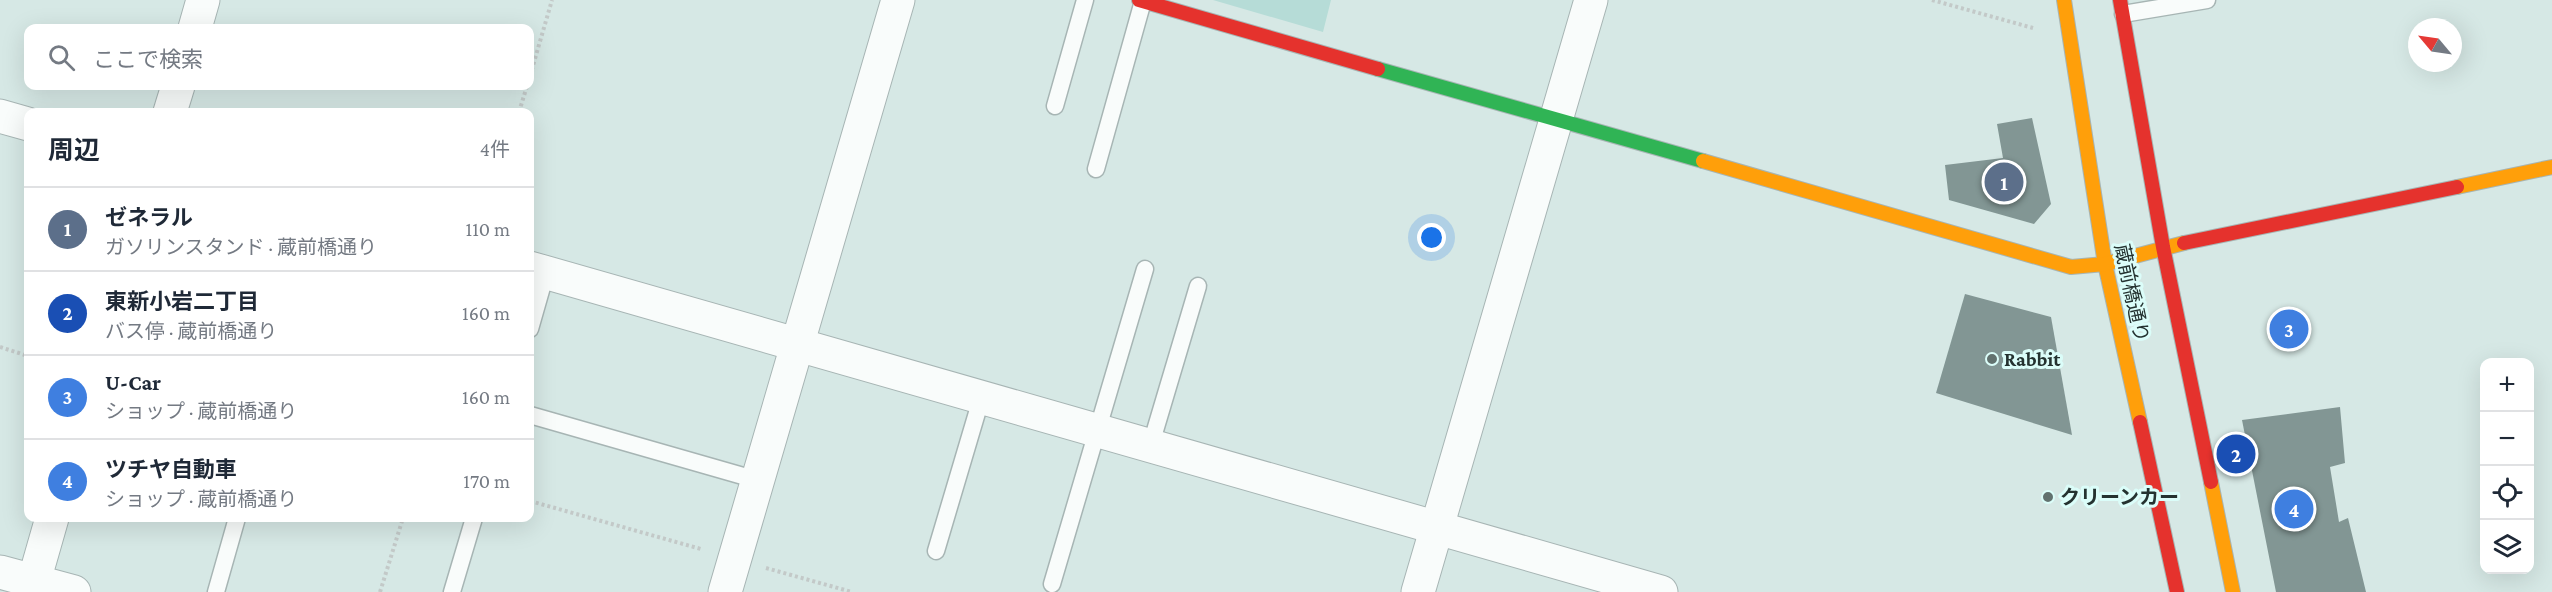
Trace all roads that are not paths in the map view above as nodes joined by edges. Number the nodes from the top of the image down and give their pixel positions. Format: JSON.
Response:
{"nodes":[{"id":1,"x":203,"y":0,"type":"edge"},
{"id":2,"x":898,"y":0,"type":"edge"},
{"id":3,"x":1085,"y":0,"type":"edge"},
{"id":4,"x":1591,"y":0,"type":"edge"},
{"id":5,"x":2064,"y":0,"type":"edge"},
{"id":6,"x":2207,"y":0,"type":"edge"},
{"id":7,"x":1141,"y":1,"type":"edge"},
{"id":8,"x":2122,"y":7,"type":"edge"},
{"id":9,"x":196,"y":24,"type":"edge"},
{"id":10,"x":177,"y":90,"type":"edge"},
{"id":11,"x":1055,"y":106,"type":"dead end"},
{"id":12,"x":171,"y":108,"type":"edge"},
{"id":13,"x":0,"y":116,"type":"edge"},
{"id":14,"x":1556,"y":119,"type":"junction"},
{"id":15,"x":24,"y":123,"type":"edge"},
{"id":16,"x":2552,"y":167,"type":"edge"},
{"id":17,"x":1096,"y":170,"type":"dead end"},
{"id":18,"x":2163,"y":247,"type":"junction"},
{"id":19,"x":2105,"y":264,"type":"junction"},
{"id":20,"x":1145,"y":269,"type":"dead end"},
{"id":21,"x":538,"y":271,"type":"edge"},
{"id":22,"x":1198,"y":286,"type":"dead end"},
{"id":23,"x":534,"y":300,"type":"edge"},
{"id":24,"x":798,"y":344,"type":"junction"},
{"id":25,"x":982,"y":396,"type":"junction"},
{"id":26,"x":534,"y":416,"type":"edge"},
{"id":27,"x":1097,"y":429,"type":"junction"},
{"id":28,"x":1151,"y":444,"type":"junction"},
{"id":29,"x":757,"y":480,"type":"junction"},
{"id":30,"x":51,"y":522,"type":"edge"},
{"id":31,"x":236,"y":522,"type":"edge"},
{"id":32,"x":473,"y":522,"type":"edge"},
{"id":33,"x":1437,"y":526,"type":"junction"},
{"id":34,"x":936,"y":551,"type":"dead end"},
{"id":35,"x":0,"y":572,"type":"edge"},
{"id":36,"x":34,"y":581,"type":"junction"},
{"id":37,"x":1052,"y":584,"type":"dead end"},
{"id":38,"x":74,"y":592,"type":"edge"},
{"id":39,"x":216,"y":592,"type":"edge"},
{"id":40,"x":452,"y":592,"type":"edge"},
{"id":41,"x":725,"y":592,"type":"edge"},
{"id":42,"x":1418,"y":592,"type":"edge"},
{"id":43,"x":1661,"y":592,"type":"edge"},
{"id":44,"x":2177,"y":592,"type":"edge"},
{"id":45,"x":2233,"y":592,"type":"edge"}],
"edges":[{"from":1,"to":9,"type":"street"},
{"from":2,"to":24,"type":"street"},
{"from":3,"to":11,"type":"lane"},
{"from":4,"to":14,"type":"street"},
{"from":5,"to":19,"type":"street","name":"蔵前橋通り"},
{"from":6,"to":8,"type":"lane"},
{"from":7,"to":14,"type":"street"},
{"from":7,"to":17,"type":"lane"},
{"from":8,"to":18,"type":"street","name":"蔵前橋通り"},
{"from":10,"to":12,"type":"street"},
{"from":13,"to":15,"type":"street"},
{"from":14,"to":19,"type":"street"},
{"from":14,"to":33,"type":"street"},
{"from":16,"to":18,"type":"street"},
{"from":18,"to":19,"type":"street"},
{"from":18,"to":45,"type":"street","name":"蔵前橋通り"},
{"from":19,"to":44,"type":"street","name":"蔵前橋通り"},
{"from":20,"to":27,"type":"lane"},
{"from":21,"to":23,"type":"lane"},
{"from":21,"to":24,"type":"street"},
{"from":22,"to":28,"type":"lane"},
{"from":24,"to":25,"type":"street"},
{"from":24,"to":29,"type":"street"},
{"from":25,"to":27,"type":"street"},
{"from":25,"to":34,"type":"lane"},
{"from":26,"to":29,"type":"lane"},
{"from":27,"to":28,"type":"street"},
{"from":27,"to":37,"type":"lane"},
{"from":28,"to":33,"type":"street"},
{"from":29,"to":41,"type":"street"},
{"from":30,"to":36,"type":"street"},
{"from":31,"to":39,"type":"lane"},
{"from":32,"to":40,"type":"lane"},
{"from":33,"to":42,"type":"street"},
{"from":33,"to":43,"type":"street"},
{"from":35,"to":36,"type":"street"},
{"from":36,"to":38,"type":"street"}]}
